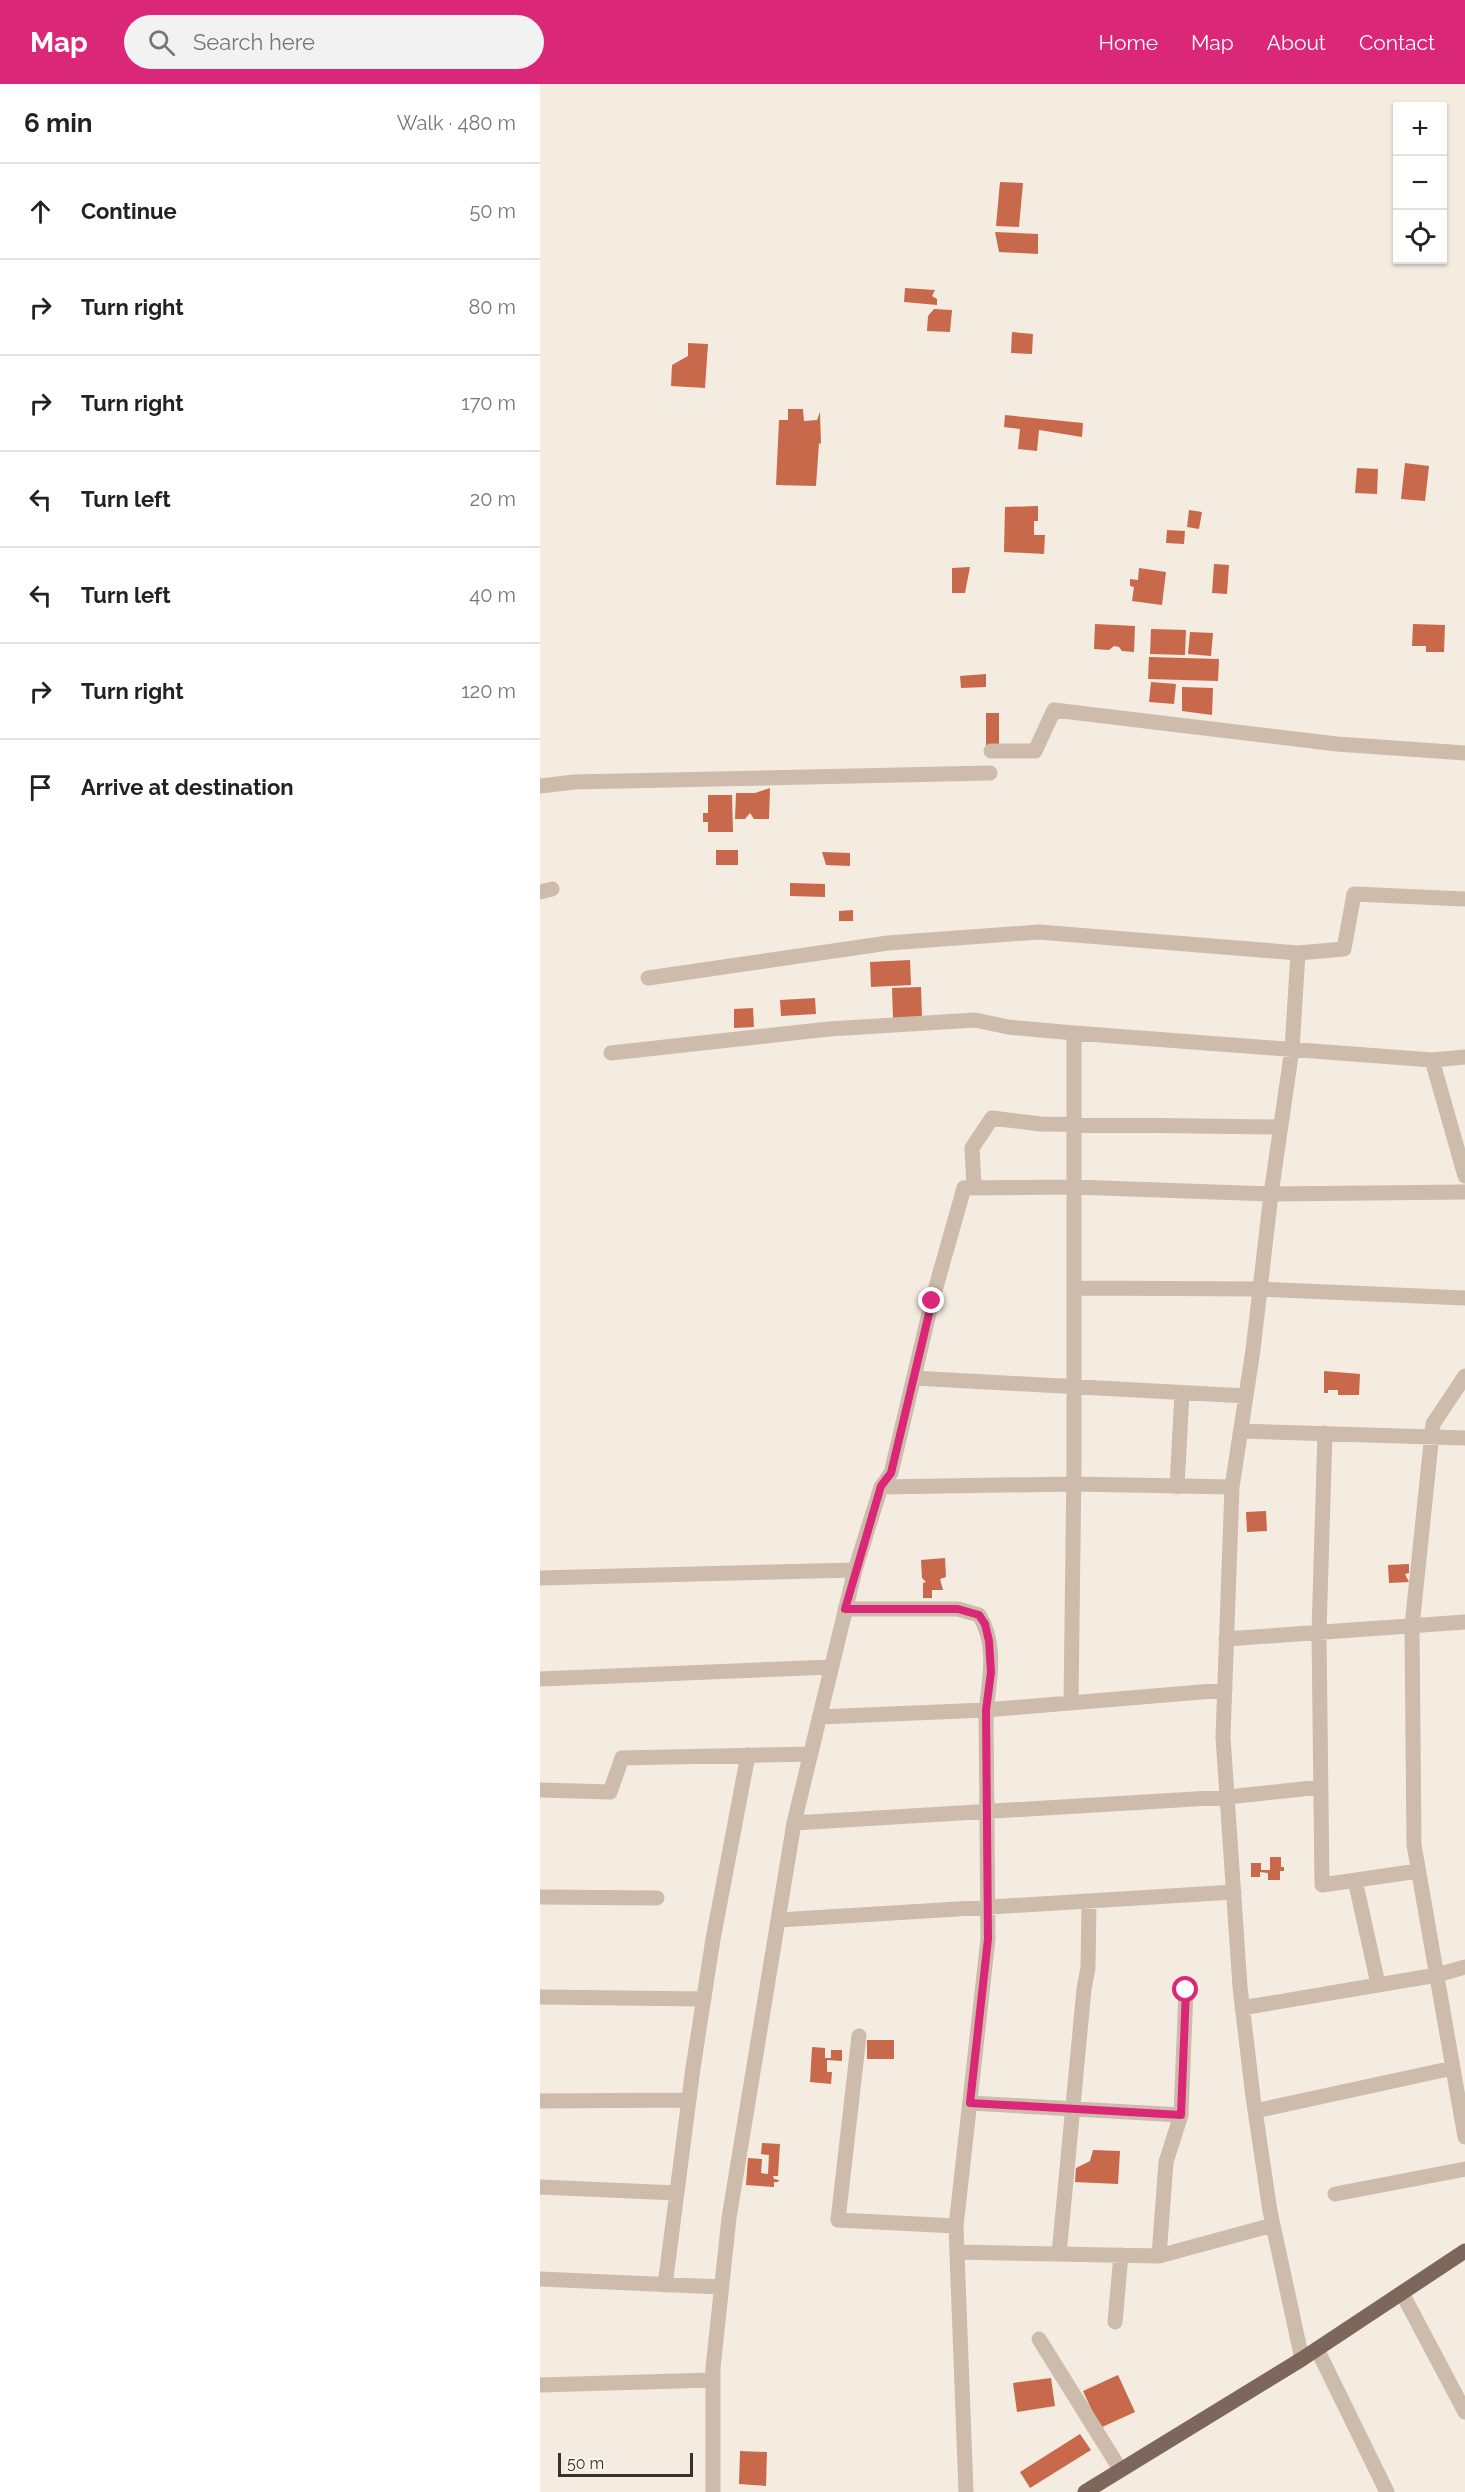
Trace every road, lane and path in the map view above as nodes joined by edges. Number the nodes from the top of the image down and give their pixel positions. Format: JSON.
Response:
{"nodes":[{"id":1,"x":991,"y":751,"type":"dead end"},
{"id":2,"x":1465,"y":753,"type":"edge"},
{"id":3,"x":990,"y":773,"type":"dead end"},
{"id":4,"x":540,"y":786,"type":"edge"},
{"id":5,"x":1465,"y":899,"type":"edge"},
{"id":6,"x":1298,"y":953,"type":"junction"},
{"id":7,"x":648,"y":978,"type":"dead end"},
{"id":8,"x":1074,"y":1033,"type":"junction"},
{"id":9,"x":1292,"y":1049,"type":"junction"},
{"id":10,"x":611,"y":1053,"type":"dead end"},
{"id":11,"x":1465,"y":1057,"type":"edge"},
{"id":12,"x":1432,"y":1060,"type":"junction"},
{"id":13,"x":1074,"y":1124,"type":"junction"},
{"id":14,"x":1281,"y":1126,"type":"junction"},
{"id":15,"x":1465,"y":1176,"type":"edge"},
{"id":16,"x":974,"y":1186,"type":"junction"},
{"id":17,"x":1074,"y":1187,"type":"junction"},
{"id":18,"x":1465,"y":1192,"type":"edge"},
{"id":19,"x":1271,"y":1194,"type":"junction"},
{"id":20,"x":1074,"y":1288,"type":"junction"},
{"id":21,"x":1260,"y":1289,"type":"junction"},
{"id":22,"x":1465,"y":1298,"type":"edge"},
{"id":23,"x":1465,"y":1376,"type":"edge"},
{"id":24,"x":914,"y":1378,"type":"junction"},
{"id":25,"x":1074,"y":1387,"type":"junction"},
{"id":26,"x":1182,"y":1393,"type":"junction"},
{"id":27,"x":1246,"y":1396,"type":"junction"},
{"id":28,"x":1241,"y":1431,"type":"junction"},
{"id":29,"x":1325,"y":1433,"type":"junction"},
{"id":30,"x":1432,"y":1437,"type":"junction"},
{"id":31,"x":1465,"y":1438,"type":"edge"},
{"id":32,"x":1074,"y":1484,"type":"junction"},
{"id":33,"x":881,"y":1486,"type":"junction"},
{"id":34,"x":1177,"y":1486,"type":"junction"},
{"id":35,"x":1232,"y":1487,"type":"junction"},
{"id":36,"x":855,"y":1570,"type":"junction"},
{"id":37,"x":540,"y":1578,"type":"edge"},
{"id":38,"x":845,"y":1609,"type":"junction"},
{"id":39,"x":1465,"y":1622,"type":"edge"},
{"id":40,"x":1412,"y":1626,"type":"junction"},
{"id":41,"x":1319,"y":1632,"type":"junction"},
{"id":42,"x":1226,"y":1639,"type":"junction"},
{"id":43,"x":831,"y":1666,"type":"junction"},
{"id":44,"x":540,"y":1679,"type":"edge"},
{"id":45,"x":1225,"y":1690,"type":"junction"},
{"id":46,"x":1071,"y":1703,"type":"junction"},
{"id":47,"x":986,"y":1710,"type":"junction"},
{"id":48,"x":819,"y":1717,"type":"junction"},
{"id":49,"x":810,"y":1754,"type":"junction"},
{"id":50,"x":748,"y":1755,"type":"junction"},
{"id":51,"x":1321,"y":1787,"type":"junction"},
{"id":52,"x":540,"y":1790,"type":"edge"},
{"id":53,"x":1228,"y":1797,"type":"junction"},
{"id":54,"x":987,"y":1811,"type":"junction"},
{"id":55,"x":794,"y":1823,"type":"junction"},
{"id":56,"x":1418,"y":1871,"type":"junction"},
{"id":57,"x":1355,"y":1881,"type":"junction"},
{"id":58,"x":1234,"y":1892,"type":"junction"},
{"id":59,"x":540,"y":1897,"type":"edge"},
{"id":60,"x":657,"y":1898,"type":"dead end"},
{"id":61,"x":1089,"y":1901,"type":"junction"},
{"id":62,"x":987,"y":1907,"type":"junction"},
{"id":63,"x":779,"y":1920,"type":"junction"},
{"id":64,"x":1465,"y":1967,"type":"edge"},
{"id":65,"x":1437,"y":1975,"type":"junction"},
{"id":66,"x":1378,"y":1984,"type":"junction"},
{"id":67,"x":1186,"y":1990,"type":"dead end"},
{"id":68,"x":540,"y":1998,"type":"edge"},
{"id":69,"x":704,"y":1999,"type":"junction"},
{"id":70,"x":1242,"y":2008,"type":"junction"},
{"id":71,"x":859,"y":2036,"type":"dead end"},
{"id":72,"x":1453,"y":2068,"type":"junction"},
{"id":73,"x":688,"y":2100,"type":"junction"},
{"id":74,"x":540,"y":2101,"type":"edge"},
{"id":75,"x":970,"y":2103,"type":"junction"},
{"id":76,"x":1073,"y":2108,"type":"junction"},
{"id":77,"x":1255,"y":2111,"type":"junction"},
{"id":78,"x":1181,"y":2115,"type":"junction"},
{"id":79,"x":1465,"y":2137,"type":"edge"},
{"id":80,"x":1465,"y":2169,"type":"edge"},
{"id":81,"x":540,"y":2187,"type":"edge"},
{"id":82,"x":677,"y":2193,"type":"junction"},
{"id":83,"x":1335,"y":2194,"type":"dead end"},
{"id":84,"x":1273,"y":2225,"type":"junction"},
{"id":85,"x":956,"y":2226,"type":"junction"},
{"id":86,"x":957,"y":2252,"type":"junction"},
{"id":87,"x":1465,"y":2252,"type":"edge"},
{"id":88,"x":1059,"y":2254,"type":"junction"},
{"id":89,"x":1121,"y":2255,"type":"junction"},
{"id":90,"x":1160,"y":2256,"type":"junction"},
{"id":91,"x":540,"y":2279,"type":"edge"},
{"id":92,"x":665,"y":2285,"type":"junction"},
{"id":93,"x":722,"y":2287,"type":"junction"},
{"id":94,"x":1402,"y":2293,"type":"junction"},
{"id":95,"x":1115,"y":2322,"type":"dead end"},
{"id":96,"x":1039,"y":2339,"type":"dead end"},
{"id":97,"x":1317,"y":2349,"type":"junction"},
{"id":98,"x":1302,"y":2359,"type":"junction"},
{"id":99,"x":713,"y":2380,"type":"junction"},
{"id":100,"x":540,"y":2385,"type":"edge"},
{"id":101,"x":1465,"y":2412,"type":"edge"},
{"id":102,"x":1120,"y":2469,"type":"junction"},
{"id":103,"x":713,"y":2492,"type":"edge"},
{"id":104,"x":966,"y":2492,"type":"edge"},
{"id":105,"x":1085,"y":2492,"type":"edge"},
{"id":106,"x":1387,"y":2492,"type":"edge"}],
"edges":[{"from":1,"to":2,"type":"street"},
{"from":3,"to":4,"type":"street"},
{"from":5,"to":6,"type":"street"},
{"from":6,"to":7,"type":"street"},
{"from":6,"to":9,"type":"street"},
{"from":8,"to":9,"type":"street"},
{"from":8,"to":10,"type":"street"},
{"from":8,"to":13,"type":"street"},
{"from":9,"to":12,"type":"street"},
{"from":9,"to":14,"type":"street"},
{"from":11,"to":12,"type":"street"},
{"from":12,"to":15,"type":"street"},
{"from":13,"to":14,"type":"street"},
{"from":13,"to":16,"type":"street"},
{"from":13,"to":17,"type":"street"},
{"from":14,"to":19,"type":"street"},
{"from":16,"to":17,"type":"street"},
{"from":16,"to":24,"type":"street"},
{"from":17,"to":19,"type":"street"},
{"from":17,"to":20,"type":"street"},
{"from":18,"to":19,"type":"street"},
{"from":19,"to":21,"type":"street"},
{"from":20,"to":21,"type":"street"},
{"from":20,"to":25,"type":"street"},
{"from":21,"to":22,"type":"street"},
{"from":21,"to":27,"type":"street"},
{"from":23,"to":30,"type":"street"},
{"from":24,"to":25,"type":"street"},
{"from":24,"to":33,"type":"street"},
{"from":25,"to":26,"type":"street"},
{"from":25,"to":32,"type":"street"},
{"from":26,"to":27,"type":"street"},
{"from":26,"to":34,"type":"street"},
{"from":27,"to":28,"type":"street"},
{"from":28,"to":29,"type":"street"},
{"from":28,"to":35,"type":"street"},
{"from":29,"to":30,"type":"street"},
{"from":29,"to":41,"type":"street"},
{"from":30,"to":31,"type":"street"},
{"from":30,"to":40,"type":"street"},
{"from":32,"to":33,"type":"street"},
{"from":32,"to":34,"type":"street"},
{"from":32,"to":46,"type":"street"},
{"from":33,"to":36,"type":"street"},
{"from":34,"to":35,"type":"street"},
{"from":35,"to":42,"type":"street"},
{"from":36,"to":37,"type":"street"},
{"from":36,"to":38,"type":"street"},
{"from":38,"to":43,"type":"street"},
{"from":38,"to":47,"type":"street"},
{"from":39,"to":40,"type":"street"},
{"from":40,"to":41,"type":"street"},
{"from":40,"to":56,"type":"street"},
{"from":41,"to":42,"type":"street"},
{"from":41,"to":51,"type":"street"},
{"from":42,"to":45,"type":"street"},
{"from":43,"to":44,"type":"street"},
{"from":43,"to":48,"type":"street"},
{"from":45,"to":46,"type":"street"},
{"from":45,"to":53,"type":"street"},
{"from":46,"to":47,"type":"street"},
{"from":47,"to":48,"type":"street"},
{"from":47,"to":54,"type":"street"},
{"from":48,"to":49,"type":"street"},
{"from":49,"to":50,"type":"street"},
{"from":49,"to":55,"type":"street"},
{"from":50,"to":52,"type":"street"},
{"from":50,"to":69,"type":"street"},
{"from":51,"to":53,"type":"street"},
{"from":51,"to":57,"type":"street"},
{"from":53,"to":54,"type":"street"},
{"from":53,"to":58,"type":"street"},
{"from":54,"to":55,"type":"street"},
{"from":54,"to":62,"type":"street"},
{"from":55,"to":63,"type":"street"},
{"from":56,"to":57,"type":"street"},
{"from":56,"to":65,"type":"street"},
{"from":57,"to":66,"type":"street"},
{"from":58,"to":61,"type":"street"},
{"from":58,"to":70,"type":"street"},
{"from":59,"to":60,"type":"street"},
{"from":61,"to":62,"type":"street"},
{"from":61,"to":76,"type":"street"},
{"from":62,"to":63,"type":"street"},
{"from":62,"to":75,"type":"street"},
{"from":63,"to":93,"type":"street"},
{"from":64,"to":65,"type":"street"},
{"from":65,"to":66,"type":"street"},
{"from":65,"to":72,"type":"street"},
{"from":66,"to":70,"type":"street"},
{"from":67,"to":78,"type":"street"},
{"from":68,"to":69,"type":"street"},
{"from":69,"to":73,"type":"street"},
{"from":70,"to":77,"type":"street"},
{"from":71,"to":85,"type":"street"},
{"from":72,"to":77,"type":"street"},
{"from":72,"to":79,"type":"street"},
{"from":73,"to":74,"type":"street"},
{"from":73,"to":82,"type":"street"},
{"from":75,"to":76,"type":"street"},
{"from":75,"to":85,"type":"street"},
{"from":76,"to":78,"type":"street"},
{"from":76,"to":88,"type":"street"},
{"from":77,"to":84,"type":"street"},
{"from":78,"to":90,"type":"street"},
{"from":80,"to":83,"type":"street"},
{"from":81,"to":82,"type":"street"},
{"from":82,"to":92,"type":"street"},
{"from":84,"to":90,"type":"street"},
{"from":84,"to":98,"type":"street"},
{"from":85,"to":86,"type":"street"},
{"from":86,"to":88,"type":"street"},
{"from":86,"to":104,"type":"street"},
{"from":87,"to":94,"type":"main road"},
{"from":88,"to":89,"type":"street"},
{"from":89,"to":90,"type":"street"},
{"from":89,"to":95,"type":"street"},
{"from":91,"to":92,"type":"street"},
{"from":92,"to":93,"type":"street"},
{"from":93,"to":99,"type":"street"},
{"from":94,"to":97,"type":"main road"},
{"from":94,"to":101,"type":"street"},
{"from":96,"to":102,"type":"street"},
{"from":97,"to":98,"type":"main road"},
{"from":97,"to":106,"type":"street"},
{"from":98,"to":102,"type":"main road"},
{"from":99,"to":100,"type":"street"},
{"from":99,"to":103,"type":"street"},
{"from":102,"to":105,"type":"main road"}]}
